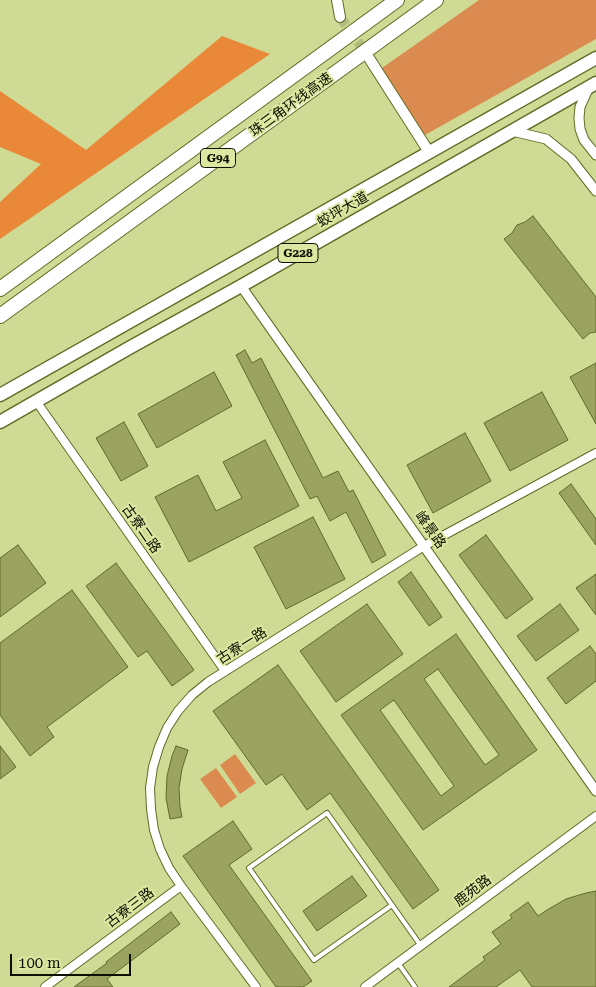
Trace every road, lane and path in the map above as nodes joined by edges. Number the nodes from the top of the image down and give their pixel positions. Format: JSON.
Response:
{"nodes":[{"id":1,"x":337,"y":0,"type":"edge"},
{"id":2,"x":397,"y":0,"type":"edge"},
{"id":3,"x":436,"y":0,"type":"edge"},
{"id":4,"x":340,"y":17,"type":"tunnel mouth"},
{"id":5,"x":369,"y":58,"type":"tunnel mouth"},
{"id":6,"x":596,"y":58,"type":"edge"},
{"id":7,"x":592,"y":85,"type":"edge"},
{"id":8,"x":512,"y":132,"type":"junction"},
{"id":9,"x":429,"y":152,"type":"junction"},
{"id":10,"x":596,"y":154,"type":"edge"},
{"id":11,"x":596,"y":191,"type":"edge"},
{"id":12,"x":241,"y":286,"type":"junction"},
{"id":13,"x":0,"y":289,"type":"edge"},
{"id":14,"x":0,"y":316,"type":"edge"},
{"id":15,"x":0,"y":395,"type":"edge"},
{"id":16,"x":36,"y":401,"type":"junction"},
{"id":17,"x":0,"y":422,"type":"edge"},
{"id":18,"x":596,"y":453,"type":"edge"},
{"id":19,"x":424,"y":546,"type":"junction"},
{"id":20,"x":225,"y":671,"type":"junction"},
{"id":21,"x":596,"y":791,"type":"edge"},
{"id":22,"x":596,"y":816,"type":"edge"},
{"id":23,"x":181,"y":886,"type":"junction"},
{"id":24,"x":392,"y":905,"type":"junction"},
{"id":25,"x":421,"y":946,"type":"junction"},
{"id":26,"x":398,"y":963,"type":"junction"},
{"id":27,"x":45,"y":987,"type":"edge"},
{"id":28,"x":256,"y":987,"type":"edge"},
{"id":29,"x":365,"y":987,"type":"edge"},
{"id":30,"x":415,"y":987,"type":"edge"}],
"edges":[{"from":1,"to":4,"type":"main road"},
{"from":2,"to":13,"type":"highway","name":"珠三角环线高速","number":"G94"},
{"from":3,"to":14,"type":"highway","name":"珠三角环线高速","number":"G94"},
{"from":5,"to":9,"type":"main road"},
{"from":6,"to":9,"type":"highway","name":"蛟坪大道","number":"G228"},
{"from":7,"to":8,"type":"highway","name":"蛟坪大道","number":"G228"},
{"from":7,"to":10,"type":"street"},
{"from":8,"to":11,"type":"street"},
{"from":8,"to":12,"type":"highway","name":"蛟坪大道","number":"G228"},
{"from":9,"to":15,"type":"highway","name":"蛟坪大道","number":"G228"},
{"from":12,"to":16,"type":"highway","name":"蛟坪大道","number":"G228"},
{"from":12,"to":19,"type":"street","name":"峰景路"},
{"from":16,"to":17,"type":"highway","name":"蛟坪大道","number":"G228"},
{"from":16,"to":20,"type":"street","name":"古寮二路"},
{"from":18,"to":19,"type":"street","name":"古寮一路"},
{"from":19,"to":20,"type":"street","name":"古寮一路"},
{"from":19,"to":21,"type":"street","name":"峰景路"},
{"from":20,"to":23,"type":"street","name":"古寮一路"},
{"from":22,"to":25,"type":"street","name":"鹿苑路"},
{"from":23,"to":27,"type":"street","name":"古寮三路"},
{"from":23,"to":28,"type":"street","name":"古寮一路"},
{"from":24,"to":24,"type":"lane"},
{"from":24,"to":25,"type":"lane"},
{"from":25,"to":26,"type":"street","name":"鹿苑路"},
{"from":26,"to":29,"type":"street","name":"鹿苑路"},
{"from":26,"to":30,"type":"lane"}]}
